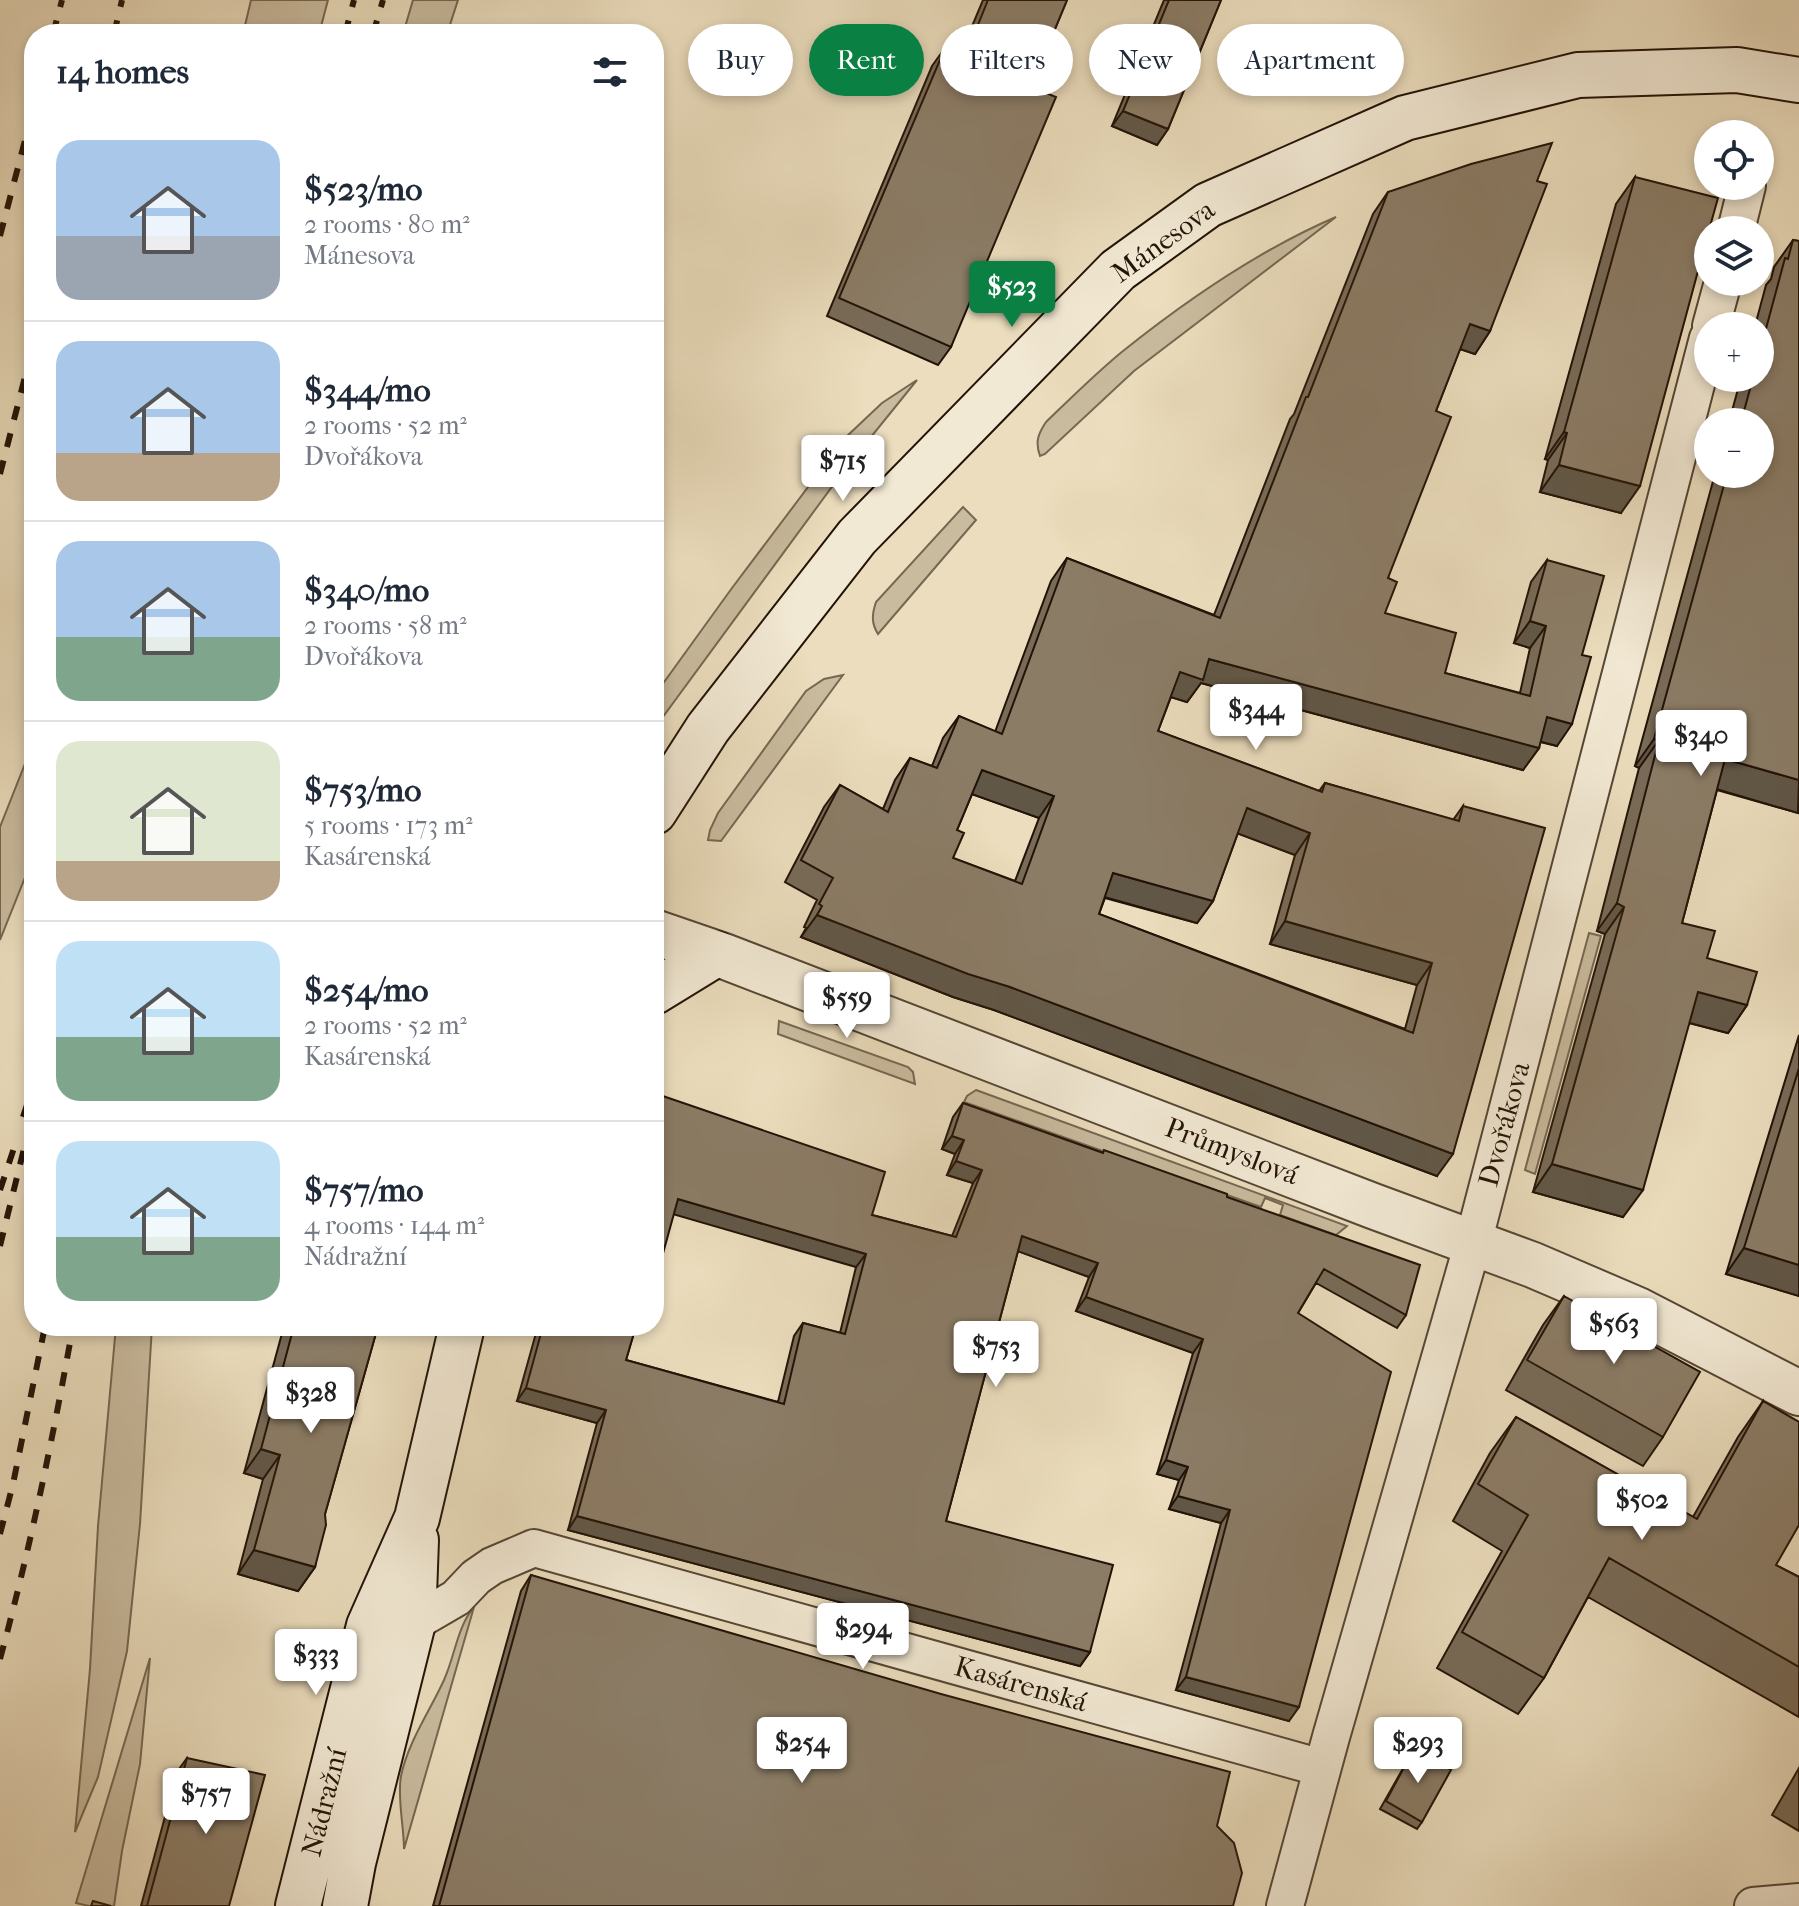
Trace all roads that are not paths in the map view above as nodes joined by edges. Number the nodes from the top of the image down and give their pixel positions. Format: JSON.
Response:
{"nodes":[{"id":1,"x":1799,"y":80,"type":"edge"},
{"id":2,"x":1694,"y":392,"type":"edge"},
{"id":3,"x":664,"y":794,"type":"edge"},
{"id":4,"x":664,"y":936,"type":"edge"},
{"id":5,"x":716,"y":954,"type":"junction"},
{"id":6,"x":664,"y":986,"type":"edge"},
{"id":7,"x":1473,"y":1243,"type":"junction"},
{"id":8,"x":460,"y":1336,"type":"edge"},
{"id":9,"x":1799,"y":1393,"type":"edge"},
{"id":10,"x":417,"y":1518,"type":"junction"},
{"id":11,"x":413,"y":1623,"type":"junction"},
{"id":12,"x":1322,"y":1768,"type":"junction"},
{"id":13,"x":1799,"y":1902,"type":"edge"},
{"id":14,"x":298,"y":1906,"type":"edge"},
{"id":15,"x":345,"y":1906,"type":"edge"},
{"id":16,"x":1285,"y":1906,"type":"edge"},
{"id":17,"x":1753,"y":1906,"type":"edge"}],
"edges":[{"from":1,"to":3,"type":"main road","name":"Mánesova"},
{"from":2,"to":7,"type":"street","name":"Dvořákova"},
{"from":4,"to":5,"type":"main road","name":"Průmyslová"},
{"from":5,"to":6,"type":"main road"},
{"from":5,"to":7,"type":"main road","name":"Průmyslová"},
{"from":7,"to":9,"type":"main road","name":"Průmyslová"},
{"from":7,"to":12,"type":"street","name":"Dvořákova"},
{"from":8,"to":10,"type":"main road","name":"Nádražní"},
{"from":10,"to":11,"type":"main road","name":"Nádražní"},
{"from":10,"to":14,"type":"main road","name":"Nádražní"},
{"from":11,"to":12,"type":"street","name":"Kasárenská"},
{"from":11,"to":15,"type":"main road","name":"Nádražní"},
{"from":12,"to":16,"type":"street","name":"Dvořákova"},
{"from":13,"to":17,"type":"street"}]}
